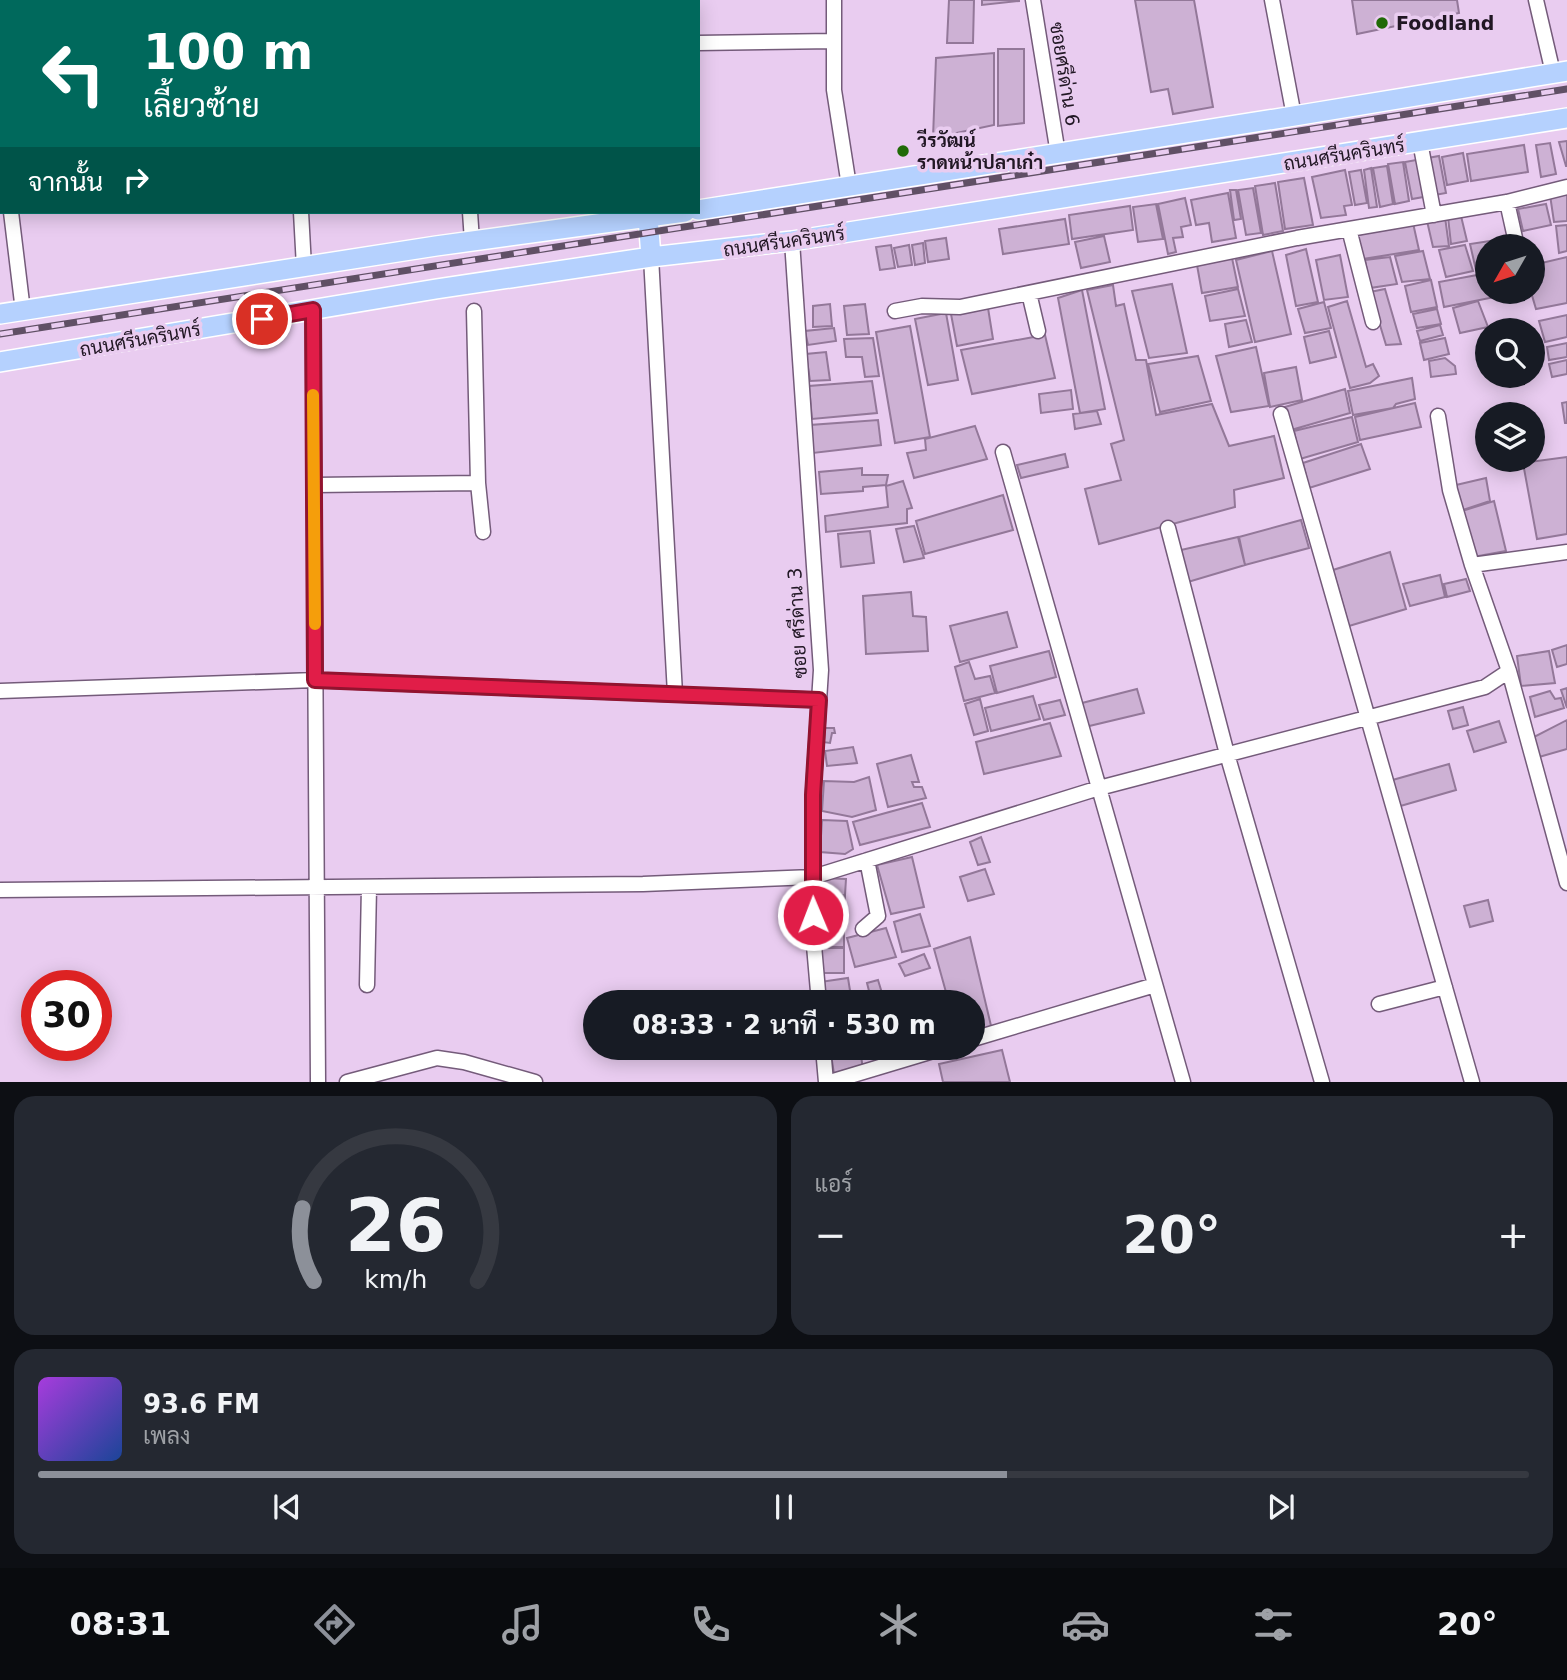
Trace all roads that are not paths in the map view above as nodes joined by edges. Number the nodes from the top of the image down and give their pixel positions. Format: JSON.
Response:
{"nodes":[{"id":1,"x":834,"y":0,"type":"edge"},
{"id":2,"x":1033,"y":0,"type":"edge"},
{"id":3,"x":1272,"y":0,"type":"edge"},
{"id":4,"x":1536,"y":0,"type":"edge"},
{"id":5,"x":834,"y":41,"type":"junction"},
{"id":6,"x":700,"y":43,"type":"edge"},
{"id":7,"x":1560,"y":72,"type":"edge"},
{"id":8,"x":1294,"y":116,"type":"junction"},
{"id":9,"x":1567,"y":118,"type":"edge"},
{"id":10,"x":1420,"y":142,"type":"junction"},
{"id":11,"x":1058,"y":154,"type":"junction"},
{"id":12,"x":849,"y":186,"type":"junction"},
{"id":13,"x":1567,"y":187,"type":"edge"},
{"id":14,"x":1507,"y":202,"type":"junction"},
{"id":15,"x":700,"y":210,"type":"edge"},
{"id":16,"x":11,"y":214,"type":"edge"},
{"id":17,"x":301,"y":214,"type":"edge"},
{"id":18,"x":470,"y":214,"type":"edge"},
{"id":19,"x":656,"y":215,"type":"edge"},
{"id":20,"x":1433,"y":215,"type":"junction"},
{"id":21,"x":1349,"y":229,"type":"junction"},
{"id":22,"x":1514,"y":234,"type":"edge"},
{"id":23,"x":472,"y":241,"type":"junction"},
{"id":24,"x":792,"y":242,"type":"junction"},
{"id":25,"x":651,"y":257,"type":"junction"},
{"id":26,"x":304,"y":267,"type":"junction"},
{"id":27,"x":1029,"y":293,"type":"junction"},
{"id":28,"x":313,"y":310,"type":"junction"},
{"id":29,"x":23,"y":311,"type":"junction"},
{"id":30,"x":895,"y":311,"type":"dead end"},
{"id":31,"x":474,"y":312,"type":"dead end"},
{"id":32,"x":0,"y":314,"type":"edge"},
{"id":33,"x":1373,"y":322,"type":"dead end"},
{"id":34,"x":1038,"y":331,"type":"dead end"},
{"id":35,"x":0,"y":362,"type":"edge"},
{"id":36,"x":1281,"y":414,"type":"dead end"},
{"id":37,"x":1438,"y":416,"type":"dead end"},
{"id":38,"x":1003,"y":452,"type":"dead end"},
{"id":39,"x":478,"y":483,"type":"junction"},
{"id":40,"x":314,"y":485,"type":"junction"},
{"id":41,"x":1168,"y":528,"type":"dead end"},
{"id":42,"x":483,"y":531,"type":"dead end"},
{"id":43,"x":1567,"y":552,"type":"edge"},
{"id":44,"x":1472,"y":565,"type":"junction"},
{"id":45,"x":1509,"y":671,"type":"junction"},
{"id":46,"x":315,"y":680,"type":"junction"},
{"id":47,"x":0,"y":691,"type":"edge"},
{"id":48,"x":675,"y":695,"type":"junction"},
{"id":49,"x":819,"y":700,"type":"junction"},
{"id":50,"x":1368,"y":717,"type":"junction"},
{"id":51,"x":1227,"y":754,"type":"junction"},
{"id":52,"x":1099,"y":788,"type":"junction"},
{"id":53,"x":867,"y":860,"type":"junction"},
{"id":54,"x":813,"y":877,"type":"junction"},
{"id":55,"x":1567,"y":883,"type":"edge"},
{"id":56,"x":316,"y":887,"type":"junction"},
{"id":57,"x":369,"y":887,"type":"junction"},
{"id":58,"x":0,"y":890,"type":"edge"},
{"id":59,"x":863,"y":929,"type":"dead end"},
{"id":60,"x":367,"y":985,"type":"dead end"},
{"id":61,"x":1155,"y":985,"type":"junction"},
{"id":62,"x":1445,"y":986,"type":"junction"},
{"id":63,"x":818,"y":990,"type":"edge"},
{"id":64,"x":1379,"y":1004,"type":"dead end"},
{"id":65,"x":985,"y":1035,"type":"edge"},
{"id":66,"x":825,"y":1060,"type":"edge"},
{"id":67,"x":902,"y":1060,"type":"edge"},
{"id":68,"x":318,"y":1082,"type":"edge"},
{"id":69,"x":346,"y":1082,"type":"edge"},
{"id":70,"x":535,"y":1082,"type":"edge"},
{"id":71,"x":828,"y":1082,"type":"edge"},
{"id":72,"x":1183,"y":1082,"type":"edge"},
{"id":73,"x":1322,"y":1082,"type":"edge"},
{"id":74,"x":1472,"y":1082,"type":"edge"}],
"edges":[{"from":1,"to":5,"type":"street"},
{"from":2,"to":11,"type":"street","name":"ซอยศรีด่าน 6"},
{"from":3,"to":8,"type":"street"},
{"from":4,"to":7,"type":"street"},
{"from":5,"to":6,"type":"street"},
{"from":5,"to":12,"type":"street"},
{"from":7,"to":8,"type":"main road"},
{"from":8,"to":11,"type":"main road"},
{"from":9,"to":10,"type":"main road","name":"ถนนศรีนครินทร์"},
{"from":10,"to":20,"type":"street"},
{"from":10,"to":24,"type":"main road","name":"ถนนศรีนครินทร์"},
{"from":11,"to":12,"type":"main road"},
{"from":12,"to":15,"type":"main road"},
{"from":13,"to":14,"type":"street"},
{"from":14,"to":20,"type":"street"},
{"from":14,"to":22,"type":"street"},
{"from":16,"to":29,"type":"street"},
{"from":17,"to":26,"type":"street"},
{"from":18,"to":23,"type":"street"},
{"from":19,"to":23,"type":"main road"},
{"from":19,"to":25,"type":"main road"},
{"from":20,"to":21,"type":"street"},
{"from":21,"to":27,"type":"street"},
{"from":21,"to":33,"type":"street"},
{"from":23,"to":26,"type":"main road"},
{"from":24,"to":25,"type":"main road","name":"ถนนศรีนครินทร์"},
{"from":24,"to":49,"type":"street","name":"ซอย ศรีด่าน 3"},
{"from":25,"to":28,"type":"main road","name":"ถนนศรีนครินทร์"},
{"from":25,"to":48,"type":"street"},
{"from":26,"to":29,"type":"main road"},
{"from":27,"to":30,"type":"street"},
{"from":27,"to":34,"type":"street"},
{"from":28,"to":35,"type":"main road","name":"ถนนศรีนครินทร์"},
{"from":28,"to":40,"type":"street"},
{"from":29,"to":32,"type":"main road"},
{"from":31,"to":39,"type":"street"},
{"from":36,"to":50,"type":"street"},
{"from":37,"to":44,"type":"street"},
{"from":38,"to":52,"type":"street"},
{"from":39,"to":40,"type":"street"},
{"from":39,"to":42,"type":"street"},
{"from":40,"to":46,"type":"street"},
{"from":41,"to":51,"type":"street"},
{"from":43,"to":44,"type":"street"},
{"from":44,"to":45,"type":"street"},
{"from":45,"to":50,"type":"street"},
{"from":45,"to":55,"type":"street"},
{"from":46,"to":47,"type":"street"},
{"from":46,"to":48,"type":"street"},
{"from":46,"to":56,"type":"street"},
{"from":48,"to":49,"type":"street"},
{"from":49,"to":54,"type":"street","name":"ซอย ศรีด่าน 3"},
{"from":50,"to":51,"type":"street"},
{"from":50,"to":62,"type":"street"},
{"from":51,"to":52,"type":"street"},
{"from":51,"to":73,"type":"street"},
{"from":52,"to":53,"type":"street"},
{"from":52,"to":61,"type":"street"},
{"from":53,"to":54,"type":"street"},
{"from":53,"to":59,"type":"street"},
{"from":54,"to":57,"type":"street"},
{"from":54,"to":63,"type":"street","name":"ซอย ศรีด่าน 3"},
{"from":56,"to":57,"type":"street"},
{"from":56,"to":58,"type":"street"},
{"from":56,"to":68,"type":"street"},
{"from":57,"to":60,"type":"street"},
{"from":61,"to":65,"type":"street"},
{"from":61,"to":72,"type":"street"},
{"from":62,"to":64,"type":"street"},
{"from":62,"to":74,"type":"street"},
{"from":66,"to":71,"type":"street"},
{"from":67,"to":71,"type":"street"},
{"from":69,"to":70,"type":"street"}]}
